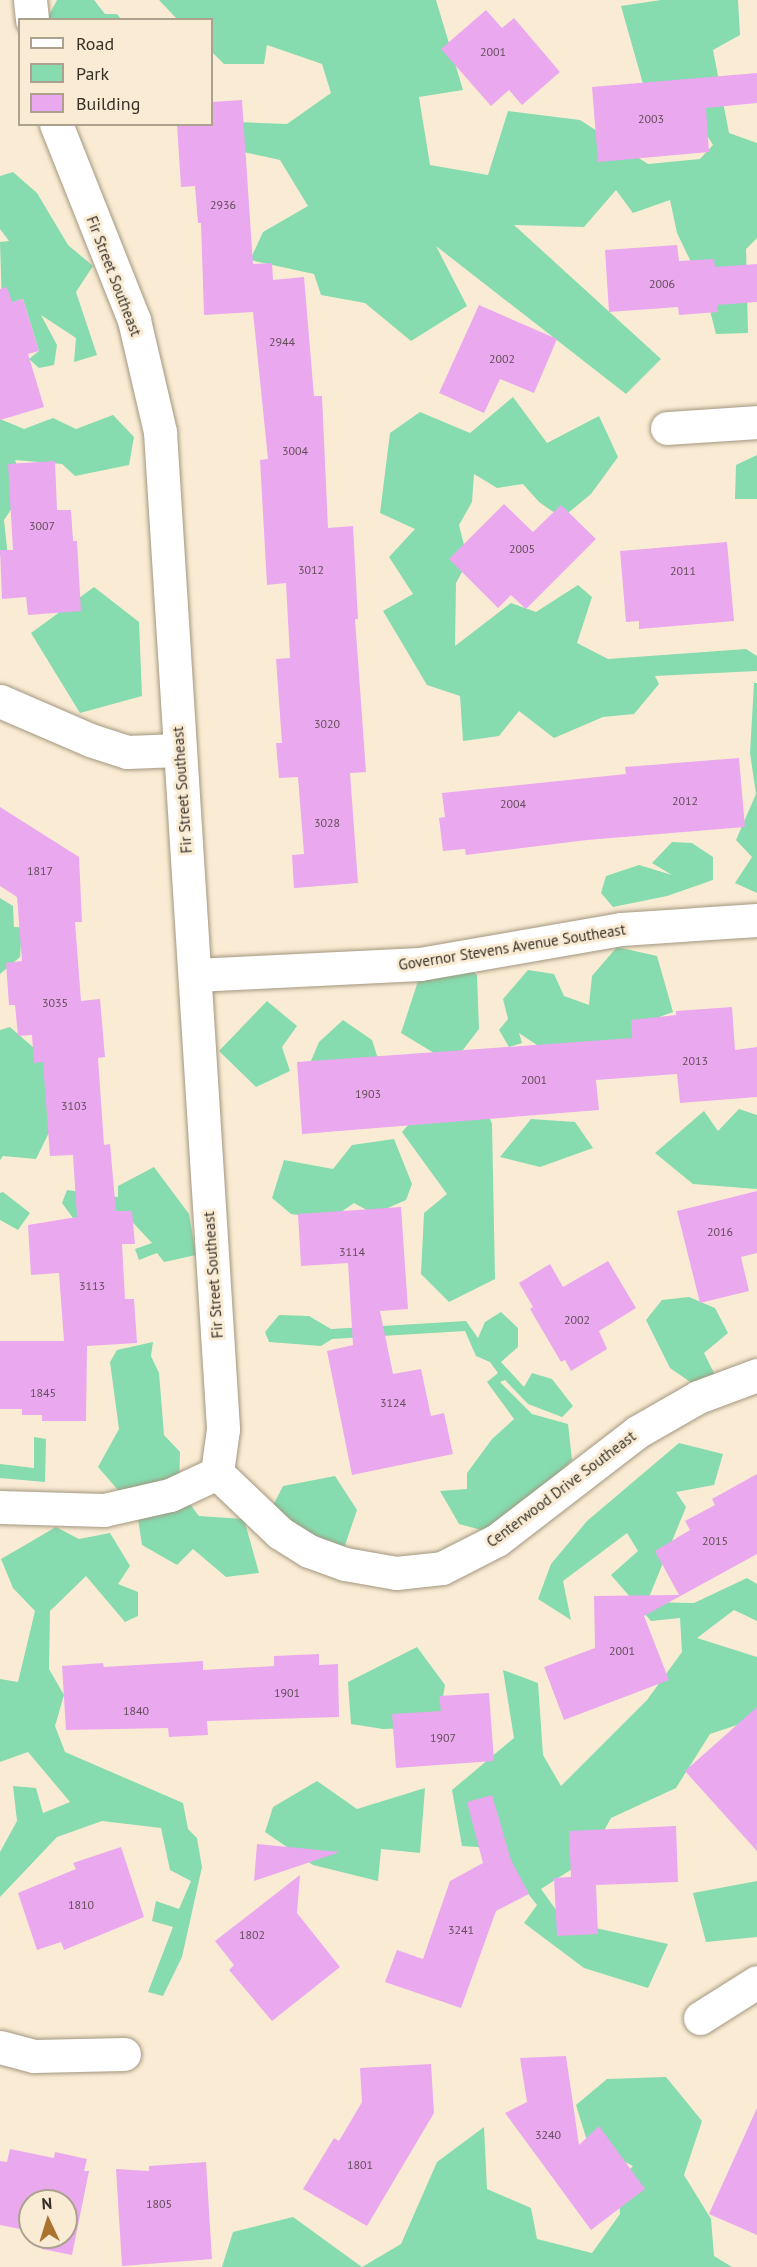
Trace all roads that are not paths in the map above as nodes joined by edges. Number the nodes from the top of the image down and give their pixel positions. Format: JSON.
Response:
{"nodes":[{"id":1,"x":30,"y":0,"type":"edge"},
{"id":2,"x":32,"y":18,"type":"edge"},
{"id":3,"x":57,"y":126,"type":"edge"},
{"id":4,"x":757,"y":422,"type":"edge"},
{"id":5,"x":667,"y":428,"type":"dead end"},
{"id":6,"x":0,"y":701,"type":"edge"},
{"id":7,"x":179,"y":750,"type":"junction"},
{"id":8,"x":757,"y":920,"type":"edge"},
{"id":9,"x":195,"y":975,"type":"junction"},
{"id":10,"x":757,"y":1375,"type":"edge"},
{"id":11,"x":217,"y":1473,"type":"junction"},
{"id":12,"x":0,"y":1507,"type":"edge"},
{"id":13,"x":757,"y":1982,"type":"edge"},
{"id":14,"x":700,"y":2019,"type":"dead end"},
{"id":15,"x":0,"y":2047,"type":"edge"},
{"id":16,"x":124,"y":2054,"type":"dead end"}],
"edges":[{"from":1,"to":2,"type":"street"},
{"from":3,"to":7,"type":"street","name":"Fir Street Southeast"},
{"from":4,"to":5,"type":"street"},
{"from":6,"to":7,"type":"street"},
{"from":7,"to":9,"type":"street","name":"Fir Street Southeast"},
{"from":8,"to":9,"type":"street","name":"Governor Stevens Avenue Southeast"},
{"from":9,"to":11,"type":"street","name":"Fir Street Southeast"},
{"from":10,"to":11,"type":"street","name":"Centerwood Drive Southeast"},
{"from":11,"to":12,"type":"street"},
{"from":13,"to":14,"type":"street"},
{"from":15,"to":16,"type":"street"}]}
